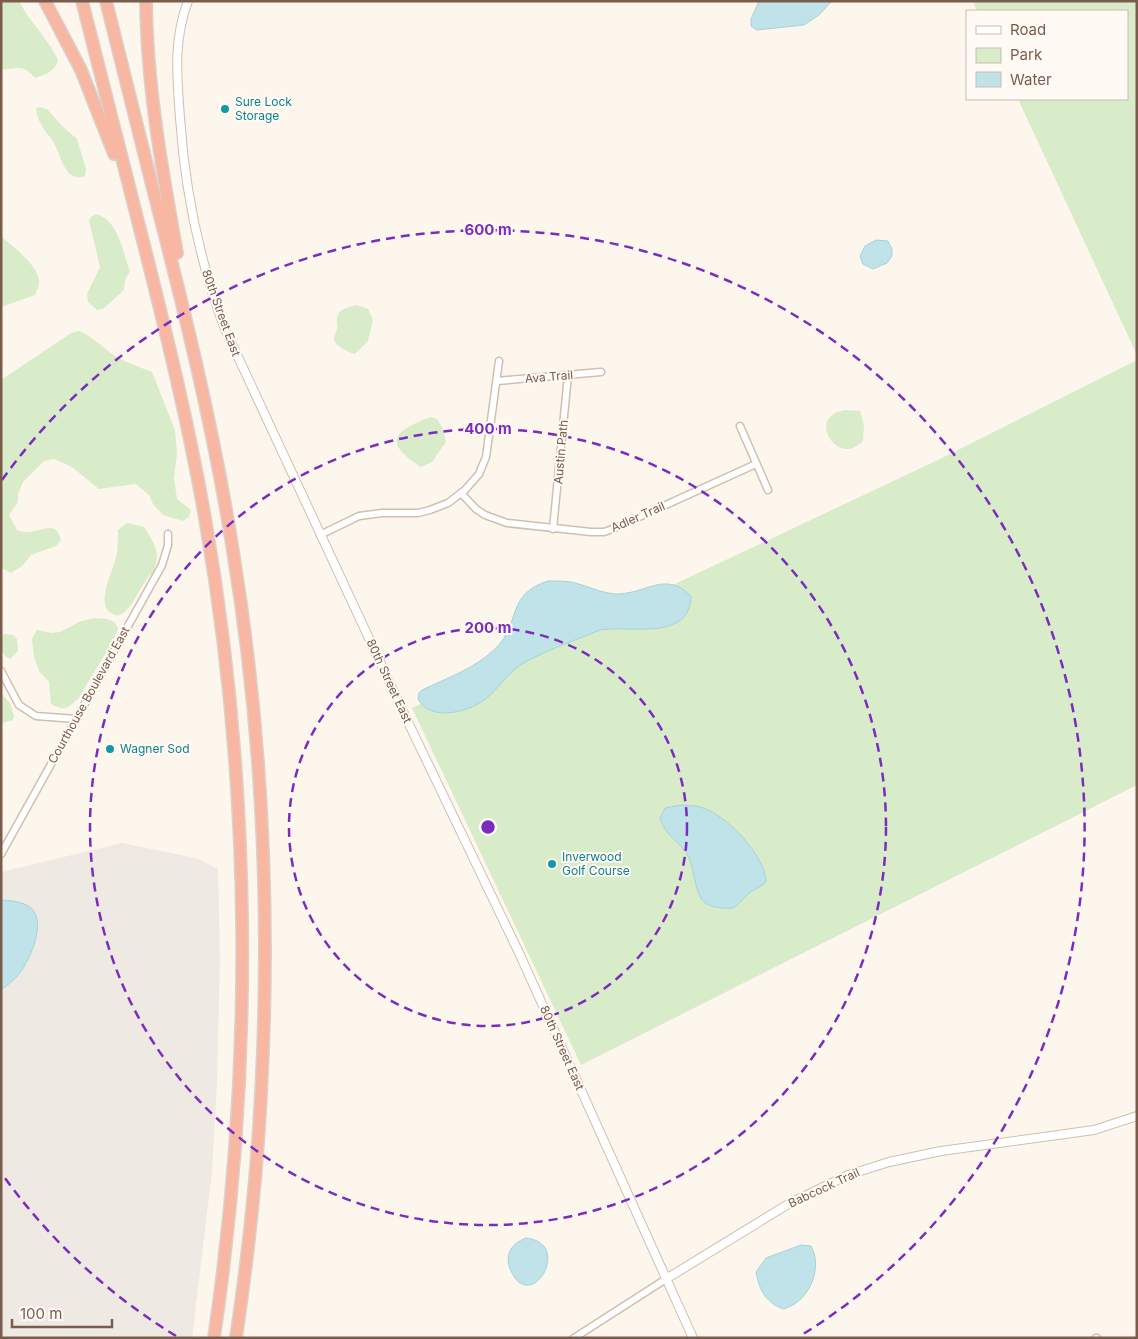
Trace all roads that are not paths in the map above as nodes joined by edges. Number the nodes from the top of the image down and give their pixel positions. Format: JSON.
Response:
{"nodes":[{"id":1,"x":45,"y":1,"type":"edge"},
{"id":2,"x":82,"y":1,"type":"edge"},
{"id":3,"x":106,"y":1,"type":"edge"},
{"id":4,"x":146,"y":1,"type":"edge"},
{"id":5,"x":188,"y":1,"type":"edge"},
{"id":6,"x":168,"y":341,"type":"junction"},
{"id":7,"x":192,"y":341,"type":"junction"},
{"id":8,"x":499,"y":361,"type":"dead end"},
{"id":9,"x":601,"y":372,"type":"dead end"},
{"id":10,"x":568,"y":375,"type":"junction"},
{"id":11,"x":496,"y":381,"type":"junction"},
{"id":12,"x":740,"y":426,"type":"dead end"},
{"id":13,"x":756,"y":464,"type":"junction"},
{"id":14,"x":768,"y":490,"type":"dead end"},
{"id":15,"x":461,"y":493,"type":"junction"},
{"id":16,"x":554,"y":529,"type":"junction"},
{"id":17,"x":168,"y":534,"type":"dead end"},
{"id":18,"x":320,"y":535,"type":"junction"},
{"id":19,"x":1,"y":671,"type":"edge"},
{"id":20,"x":76,"y":720,"type":"junction"},
{"id":21,"x":2,"y":849,"type":"edge"},
{"id":22,"x":1137,"y":1116,"type":"edge"},
{"id":23,"x":666,"y":1279,"type":"junction"},
{"id":24,"x":214,"y":1338,"type":"edge"},
{"id":25,"x":236,"y":1338,"type":"edge"},
{"id":26,"x":574,"y":1338,"type":"edge"},
{"id":27,"x":694,"y":1338,"type":"edge"}],
"edges":[{"from":1,"to":6,"type":"highway"},
{"from":2,"to":6,"type":"highway"},
{"from":3,"to":7,"type":"highway"},
{"from":4,"to":7,"type":"highway"},
{"from":5,"to":18,"type":"street","name":"80th Street East"},
{"from":6,"to":24,"type":"highway"},
{"from":7,"to":25,"type":"highway"},
{"from":8,"to":11,"type":"street"},
{"from":9,"to":10,"type":"street","name":"Ava Trail"},
{"from":10,"to":11,"type":"street","name":"Ava Trail"},
{"from":10,"to":16,"type":"street","name":"Austin Path"},
{"from":11,"to":15,"type":"street"},
{"from":12,"to":13,"type":"street"},
{"from":13,"to":14,"type":"street"},
{"from":13,"to":16,"type":"street","name":"Adler Trail"},
{"from":15,"to":16,"type":"street","name":"Adler Trail"},
{"from":15,"to":18,"type":"street"},
{"from":17,"to":20,"type":"street","name":"Courthouse Boulevard East"},
{"from":18,"to":23,"type":"street","name":"80th Street East"},
{"from":19,"to":20,"type":"street"},
{"from":20,"to":21,"type":"street","name":"Courthouse Boulevard East"},
{"from":22,"to":23,"type":"street","name":"Babcock Trail"},
{"from":23,"to":26,"type":"street","name":"Babcock Trail"},
{"from":23,"to":27,"type":"street","name":"80th Street East"}]}
